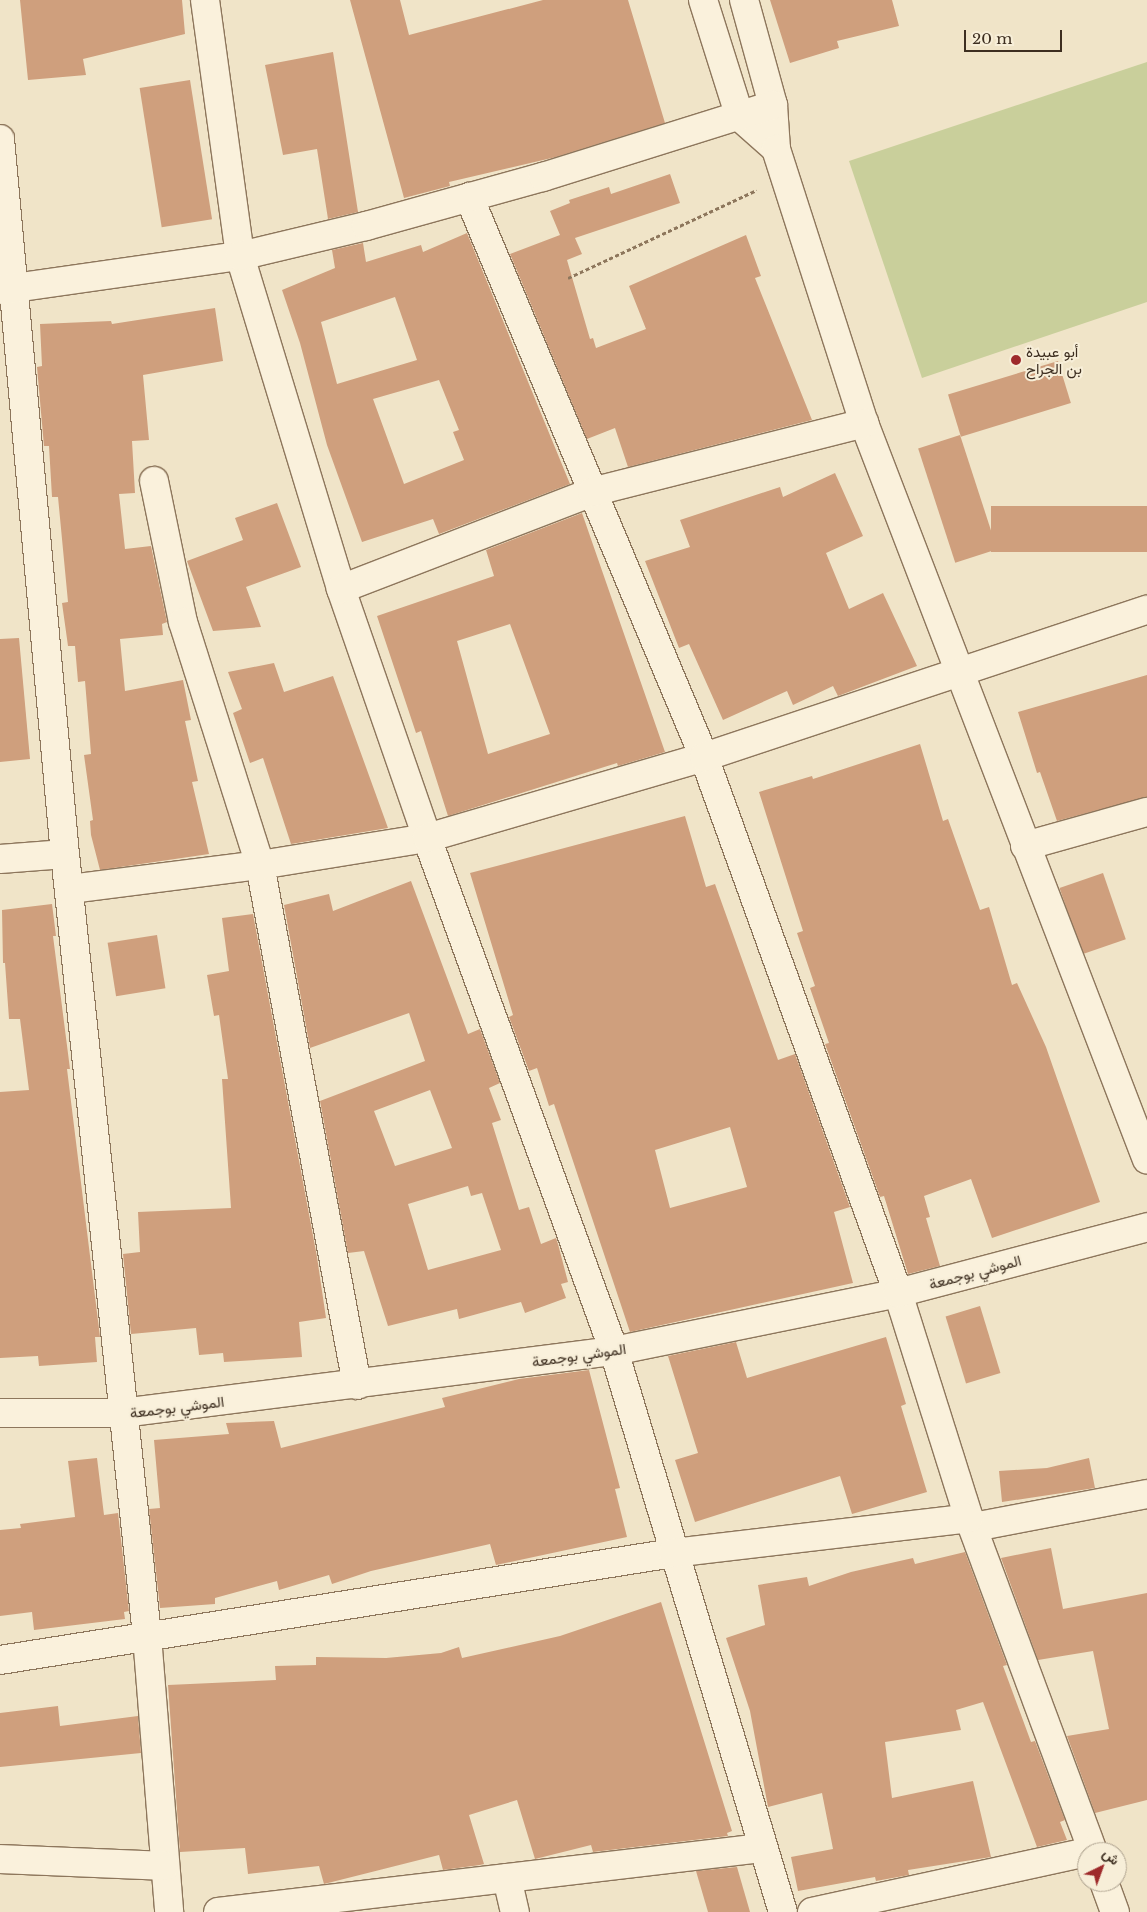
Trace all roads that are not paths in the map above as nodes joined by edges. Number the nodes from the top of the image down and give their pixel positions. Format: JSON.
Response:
{"nodes":[{"id":1,"x":205,"y":0,"type":"edge"},
{"id":2,"x":703,"y":0,"type":"edge"},
{"id":3,"x":744,"y":0,"type":"edge"},
{"id":4,"x":773,"y":105,"type":"junction"},
{"id":5,"x":740,"y":117,"type":"junction"},
{"id":6,"x":0,"y":139,"type":"edge"},
{"id":7,"x":776,"y":149,"type":"junction"},
{"id":8,"x":469,"y":197,"type":"junction"},
{"id":9,"x":240,"y":256,"type":"junction"},
{"id":10,"x":6,"y":290,"type":"edge"},
{"id":11,"x":864,"y":423,"type":"junction"},
{"id":12,"x":154,"y":481,"type":"dead end"},
{"id":13,"x":592,"y":492,"type":"junction"},
{"id":14,"x":342,"y":589,"type":"junction"},
{"id":15,"x":1147,"y":610,"type":"edge"},
{"id":16,"x":959,"y":670,"type":"junction"},
{"id":17,"x":704,"y":757,"type":"junction"},
{"id":18,"x":1147,"y":812,"type":"edge"},
{"id":19,"x":427,"y":838,"type":"junction"},
{"id":20,"x":1026,"y":846,"type":"junction"},
{"id":21,"x":65,"y":854,"type":"junction"},
{"id":22,"x":0,"y":859,"type":"edge"},
{"id":23,"x":260,"y":865,"type":"junction"},
{"id":24,"x":70,"y":889,"type":"junction"},
{"id":25,"x":1147,"y":1160,"type":"edge"},
{"id":26,"x":1147,"y":1227,"type":"edge"},
{"id":27,"x":898,"y":1293,"type":"junction"},
{"id":28,"x":614,"y":1351,"type":"junction"},
{"id":29,"x":357,"y":1385,"type":"junction"},
{"id":30,"x":0,"y":1413,"type":"edge"},
{"id":31,"x":122,"y":1413,"type":"junction"},
{"id":32,"x":1147,"y":1494,"type":"edge"},
{"id":33,"x":972,"y":1522,"type":"junction"},
{"id":34,"x":673,"y":1553,"type":"junction"},
{"id":35,"x":147,"y":1636,"type":"junction"},
{"id":36,"x":0,"y":1660,"type":"edge"},
{"id":37,"x":1090,"y":1842,"type":"edge"},
{"id":38,"x":761,"y":1848,"type":"junction"},
{"id":39,"x":1077,"y":1854,"type":"edge"},
{"id":40,"x":0,"y":1859,"type":"edge"},
{"id":41,"x":164,"y":1866,"type":"junction"},
{"id":42,"x":507,"y":1878,"type":"junction"},
{"id":43,"x":1108,"y":1892,"type":"edge"},
{"id":44,"x":169,"y":1912,"type":"edge"},
{"id":45,"x":218,"y":1912,"type":"edge"},
{"id":46,"x":515,"y":1912,"type":"edge"},
{"id":47,"x":782,"y":1912,"type":"edge"},
{"id":48,"x":812,"y":1912,"type":"edge"},
{"id":49,"x":1115,"y":1912,"type":"edge"}],
"edges":[{"from":1,"to":9,"type":"street"},
{"from":2,"to":5,"type":"street"},
{"from":3,"to":4,"type":"street"},
{"from":4,"to":5,"type":"street"},
{"from":4,"to":7,"type":"street"},
{"from":5,"to":7,"type":"street"},
{"from":5,"to":8,"type":"street"},
{"from":6,"to":10,"type":"street"},
{"from":7,"to":11,"type":"street"},
{"from":8,"to":9,"type":"street"},
{"from":8,"to":13,"type":"street"},
{"from":9,"to":10,"type":"street"},
{"from":9,"to":14,"type":"street"},
{"from":10,"to":21,"type":"street"},
{"from":11,"to":13,"type":"street"},
{"from":11,"to":16,"type":"street"},
{"from":12,"to":23,"type":"street"},
{"from":13,"to":14,"type":"street"},
{"from":13,"to":17,"type":"street"},
{"from":14,"to":19,"type":"street"},
{"from":15,"to":16,"type":"street"},
{"from":16,"to":17,"type":"street"},
{"from":16,"to":20,"type":"street"},
{"from":17,"to":19,"type":"street"},
{"from":17,"to":27,"type":"street"},
{"from":18,"to":20,"type":"street"},
{"from":19,"to":23,"type":"street"},
{"from":19,"to":28,"type":"street"},
{"from":20,"to":25,"type":"street"},
{"from":21,"to":22,"type":"street"},
{"from":21,"to":24,"type":"street"},
{"from":23,"to":24,"type":"street"},
{"from":23,"to":29,"type":"street"},
{"from":24,"to":31,"type":"street"},
{"from":26,"to":27,"type":"street","name":"الموشي بوجمعة"},
{"from":27,"to":28,"type":"street","name":"الموشي بوجمعة"},
{"from":27,"to":33,"type":"street"},
{"from":28,"to":29,"type":"street","name":"الموشي بوجمعة"},
{"from":28,"to":34,"type":"street"},
{"from":29,"to":31,"type":"street","name":"الموشي بوجمعة"},
{"from":30,"to":31,"type":"street","name":"الموشي بوجمعة"},
{"from":31,"to":35,"type":"street"},
{"from":32,"to":33,"type":"street"},
{"from":33,"to":34,"type":"street"},
{"from":33,"to":37,"type":"street"},
{"from":34,"to":35,"type":"street"},
{"from":34,"to":38,"type":"street"},
{"from":35,"to":36,"type":"street"},
{"from":35,"to":41,"type":"street"},
{"from":38,"to":42,"type":"street"},
{"from":38,"to":47,"type":"street"},
{"from":39,"to":48,"type":"street"},
{"from":40,"to":41,"type":"street"},
{"from":41,"to":44,"type":"street"},
{"from":42,"to":45,"type":"street"},
{"from":42,"to":46,"type":"street"},
{"from":43,"to":49,"type":"street"}]}
